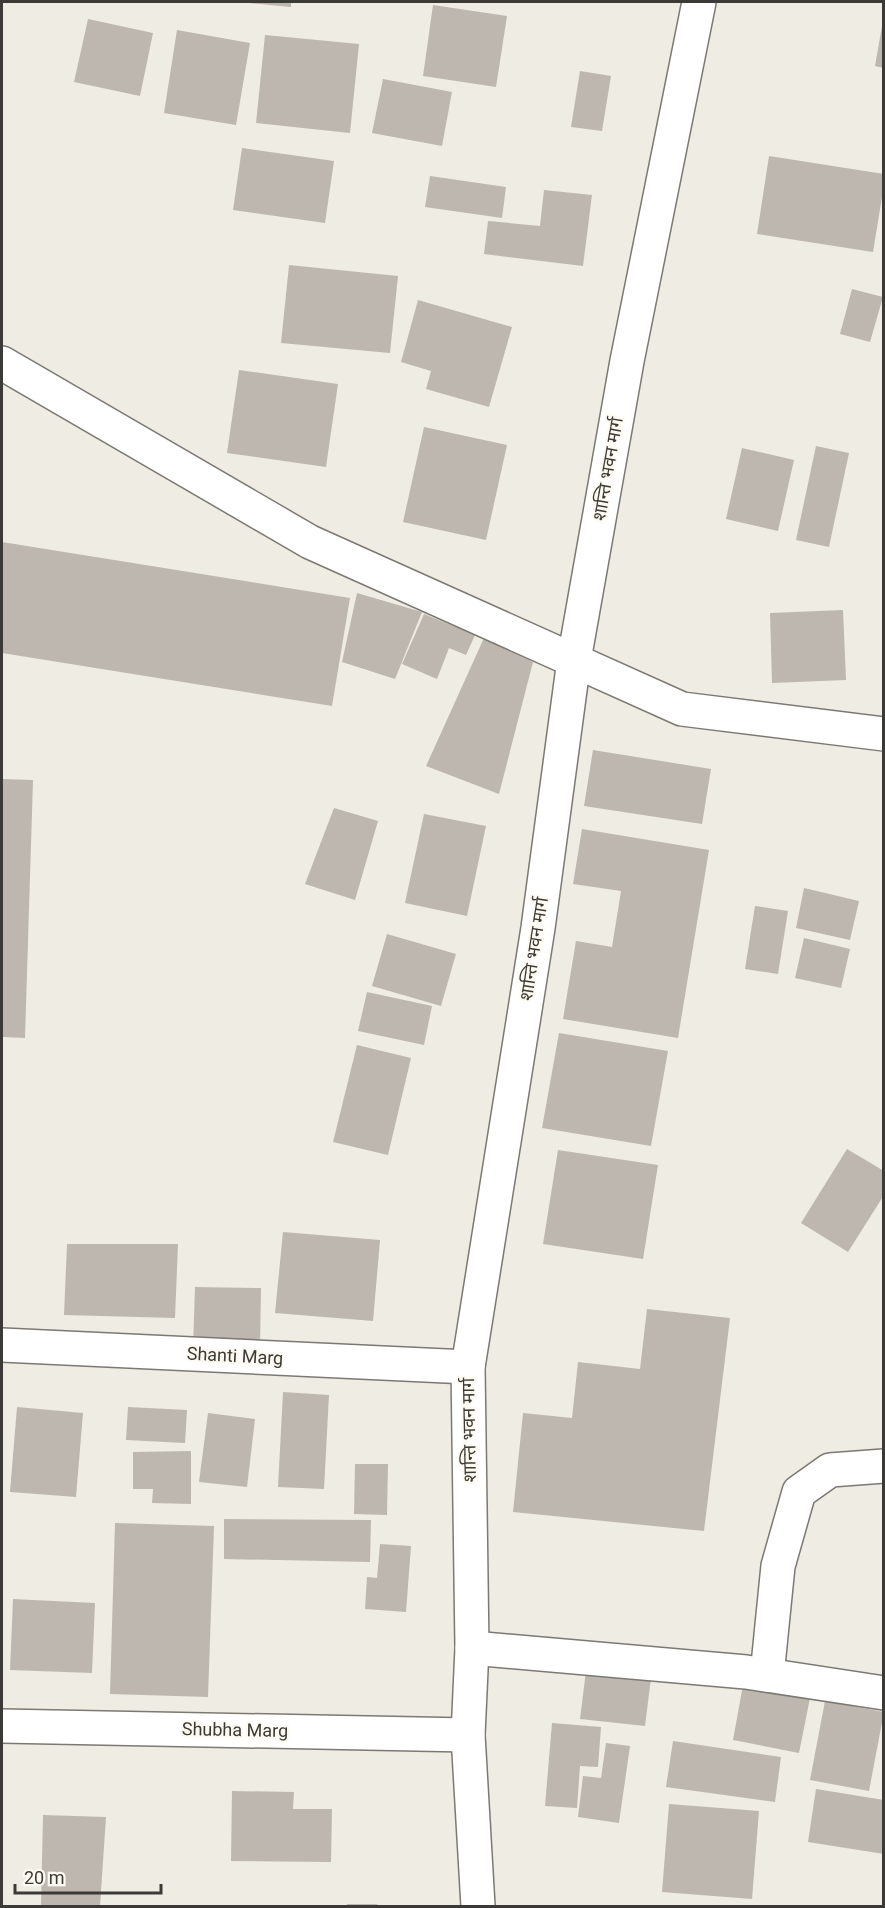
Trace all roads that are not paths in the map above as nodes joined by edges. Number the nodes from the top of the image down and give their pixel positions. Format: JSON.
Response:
{"nodes":[{"id":1,"x":699,"y":2,"type":"edge"},
{"id":2,"x":2,"y":363,"type":"edge"},
{"id":3,"x":574,"y":660,"type":"junction"},
{"id":4,"x":884,"y":734,"type":"edge"},
{"id":5,"x":2,"y":1345,"type":"edge"},
{"id":6,"x":468,"y":1367,"type":"junction"},
{"id":7,"x":884,"y":1467,"type":"edge"},
{"id":8,"x":472,"y":1648,"type":"junction"},
{"id":9,"x":766,"y":1675,"type":"junction"},
{"id":10,"x":884,"y":1693,"type":"edge"},
{"id":11,"x":2,"y":1726,"type":"edge"},
{"id":12,"x":468,"y":1736,"type":"junction"},
{"id":13,"x":478,"y":1906,"type":"edge"}],
"edges":[{"from":1,"to":3,"type":"street","name":"शान्ति भवन मार्ग"},
{"from":2,"to":3,"type":"street"},
{"from":3,"to":4,"type":"street"},
{"from":3,"to":6,"type":"street","name":"शान्ति भवन मार्ग"},
{"from":5,"to":6,"type":"street","name":"Shanti Marg"},
{"from":6,"to":8,"type":"street","name":"शान्ति भवन मार्ग"},
{"from":7,"to":9,"type":"street"},
{"from":8,"to":9,"type":"street"},
{"from":8,"to":12,"type":"street","name":"शान्ति भवन मार्ग"},
{"from":9,"to":10,"type":"street"},
{"from":11,"to":12,"type":"street","name":"Shubha Marg"},
{"from":12,"to":13,"type":"street","name":"शान्ति भवन मार्ग"}]}
